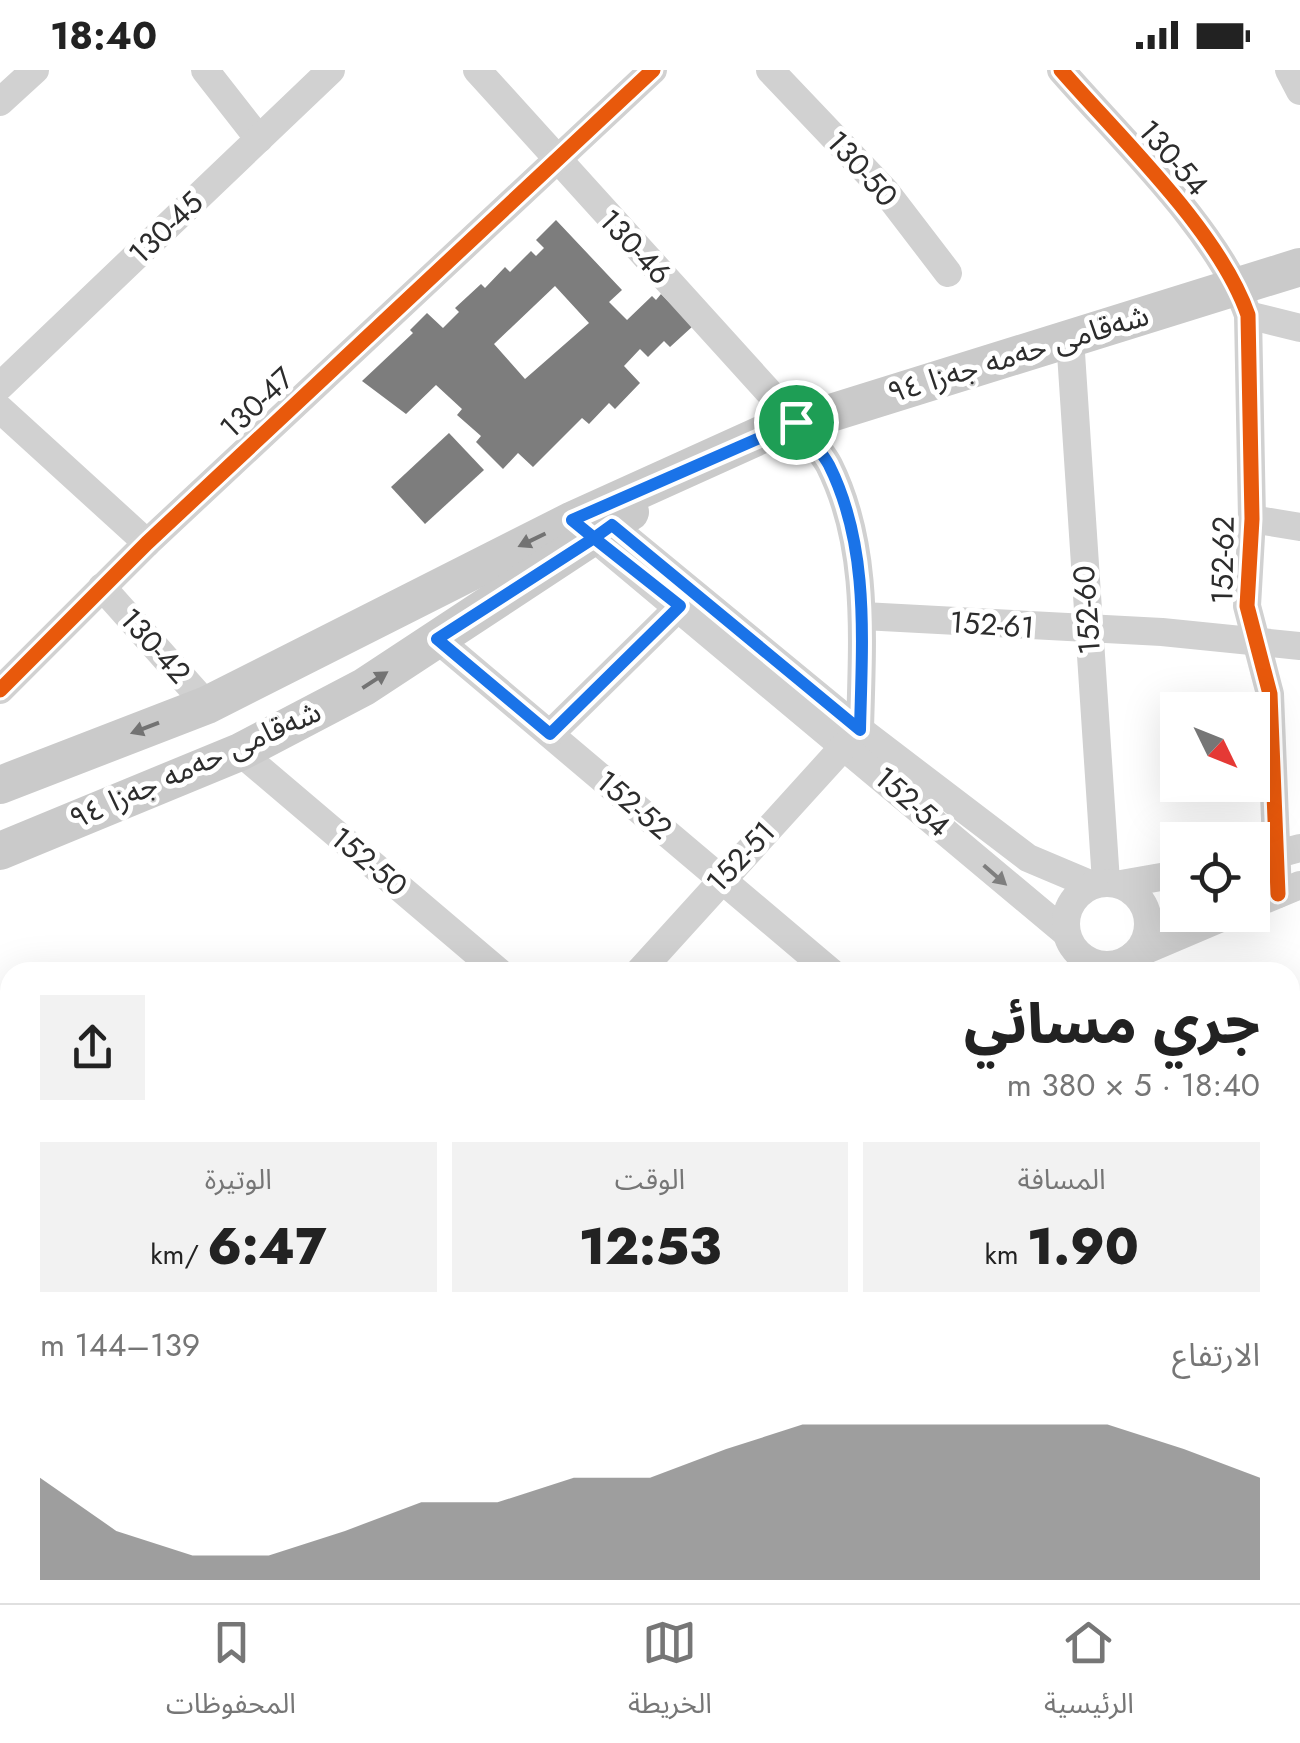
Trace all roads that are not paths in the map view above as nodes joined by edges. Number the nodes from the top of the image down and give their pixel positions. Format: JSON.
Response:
{"nodes":[{"id":1,"x":35,"y":70,"type":"edge"},
{"id":2,"x":205,"y":70,"type":"edge"},
{"id":3,"x":331,"y":70,"type":"edge"},
{"id":4,"x":478,"y":70,"type":"edge"},
{"id":5,"x":652,"y":70,"type":"edge"},
{"id":6,"x":770,"y":70,"type":"edge"},
{"id":7,"x":1061,"y":70,"type":"edge"},
{"id":8,"x":1289,"y":70,"type":"edge"},
{"id":9,"x":1300,"y":91,"type":"edge"},
{"id":10,"x":0,"y":102,"type":"edge"},
{"id":11,"x":259,"y":138,"type":"junction"},
{"id":12,"x":558,"y":163,"type":"junction"},
{"id":13,"x":1300,"y":267,"type":"edge"},
{"id":14,"x":948,"y":273,"type":"dead end"},
{"id":15,"x":1243,"y":300,"type":"junction"},
{"id":16,"x":1300,"y":328,"type":"edge"},
{"id":17,"x":1070,"y":338,"type":"junction"},
{"id":18,"x":0,"y":386,"type":"edge"},
{"id":19,"x":0,"y":409,"type":"edge"},
{"id":20,"x":796,"y":422,"type":"junction"},
{"id":21,"x":1252,"y":519,"type":"junction"},
{"id":22,"x":593,"y":524,"type":"junction"},
{"id":23,"x":1300,"y":527,"type":"edge"},
{"id":24,"x":148,"y":542,"type":"junction"},
{"id":25,"x":102,"y":588,"type":"junction"},
{"id":26,"x":680,"y":606,"type":"junction"},
{"id":27,"x":863,"y":616,"type":"junction"},
{"id":28,"x":1088,"y":631,"type":"junction"},
{"id":29,"x":437,"y":639,"type":"junction"},
{"id":30,"x":1256,"y":641,"type":"junction"},
{"id":31,"x":1300,"y":646,"type":"edge"},
{"id":32,"x":0,"y":690,"type":"edge"},
{"id":33,"x":207,"y":704,"type":"junction"},
{"id":34,"x":550,"y":734,"type":"junction"},
{"id":35,"x":853,"y":737,"type":"junction"},
{"id":36,"x":240,"y":752,"type":"junction"},
{"id":37,"x":0,"y":785,"type":"edge"},
{"id":38,"x":0,"y":851,"type":"edge"},
{"id":39,"x":1277,"y":855,"type":"edge"},
{"id":40,"x":1160,"y":876,"type":"edge"},
{"id":41,"x":721,"y":878,"type":"junction"},
{"id":42,"x":1106,"y":884,"type":"junction"},
{"id":43,"x":1277,"y":895,"type":"edge"},
{"id":44,"x":1192,"y":932,"type":"edge"},
{"id":45,"x":1068,"y":937,"type":"junction"},
{"id":46,"x":487,"y":962,"type":"edge"},
{"id":47,"x":647,"y":962,"type":"edge"},
{"id":48,"x":820,"y":962,"type":"edge"},
{"id":49,"x":1067,"y":962,"type":"edge"},
{"id":50,"x":1091,"y":962,"type":"edge"},
{"id":51,"x":1125,"y":962,"type":"edge"},
{"id":52,"x":1128,"y":962,"type":"edge"}],
"edges":[{"from":1,"to":10,"type":"street"},
{"from":2,"to":11,"type":"street"},
{"from":3,"to":11,"type":"street","name":"130-45"},
{"from":4,"to":12,"type":"street","name":"130-46"},
{"from":5,"to":12,"type":"street","name":"130-47"},
{"from":6,"to":14,"type":"street","name":"130-50"},
{"from":7,"to":15,"type":"street","name":"130-54"},
{"from":8,"to":9,"type":"street"},
{"from":11,"to":18,"type":"street","name":"130-45"},
{"from":12,"to":20,"type":"street","name":"130-46"},
{"from":12,"to":24,"type":"street","name":"130-47"},
{"from":13,"to":15,"type":"main road","name":"شەقامی حەمە جەزا ٩٤"},
{"from":15,"to":16,"type":"street"},
{"from":15,"to":17,"type":"main road","name":"شەقامی حەمە جەزا ٩٤"},
{"from":15,"to":21,"type":"street","name":"152-62"},
{"from":17,"to":20,"type":"main road","name":"شەقامی حەمە جەزا ٩٤"},
{"from":17,"to":28,"type":"street","name":"152-60"},
{"from":19,"to":24,"type":"street"},
{"from":20,"to":22,"type":"main road","name":"شەقامی حەمە جەزا ٩٤"},
{"from":20,"to":27,"type":"street","name":"130-46"},
{"from":21,"to":23,"type":"street"},
{"from":21,"to":30,"type":"street","name":"152-62"},
{"from":22,"to":26,"type":"street","name":"152-54"},
{"from":22,"to":29,"type":"main road","name":"شەقامی حەمە جەزا ٩٤"},
{"from":22,"to":33,"type":"main road","name":"شەقامی حەمە جەزا ٩٤","one_way":true},
{"from":22,"to":35,"type":"street","name":"152-54"},
{"from":24,"to":25,"type":"street","name":"130-47"},
{"from":25,"to":32,"type":"street","name":"130-47"},
{"from":25,"to":33,"type":"street","name":"130-42"},
{"from":26,"to":34,"type":"street"},
{"from":26,"to":35,"type":"street","name":"152-54"},
{"from":27,"to":28,"type":"street","name":"152-61"},
{"from":27,"to":35,"type":"street","name":"130-46"},
{"from":28,"to":30,"type":"street","name":"152-61"},
{"from":28,"to":42,"type":"street","name":"152-60"},
{"from":29,"to":34,"type":"street","name":"152-52"},
{"from":36,"to":29,"type":"main road","name":"شەقامی حەمە جەزا ٩٤","one_way":true},
{"from":30,"to":31,"type":"street","name":"152-61"},
{"from":30,"to":39,"type":"street","name":"152-62"},
{"from":33,"to":37,"type":"main road","name":"شەقامی حەمە جەزا ٩٤","one_way":true},
{"from":34,"to":41,"type":"street","name":"152-52"},
{"from":35,"to":41,"type":"street","name":"152-51"},
{"from":35,"to":42,"type":"street","name":"152-54"},
{"from":35,"to":45,"type":"street","name":"152-54","one_way":true},
{"from":36,"to":38,"type":"main road","name":"شەقامی حەمە جەزا ٩٤"},
{"from":36,"to":46,"type":"street","name":"152-50"},
{"from":39,"to":43,"type":"street","name":"152-62"},
{"from":40,"to":42,"type":"street"},
{"from":41,"to":47,"type":"street","name":"152-51"},
{"from":41,"to":48,"type":"street","name":"152-52"},
{"from":42,"to":45,"type":"street"},
{"from":42,"to":51,"type":"street"},
{"from":44,"to":52,"type":"street"},
{"from":45,"to":49,"type":"street"},
{"from":45,"to":50,"type":"street"}]}
